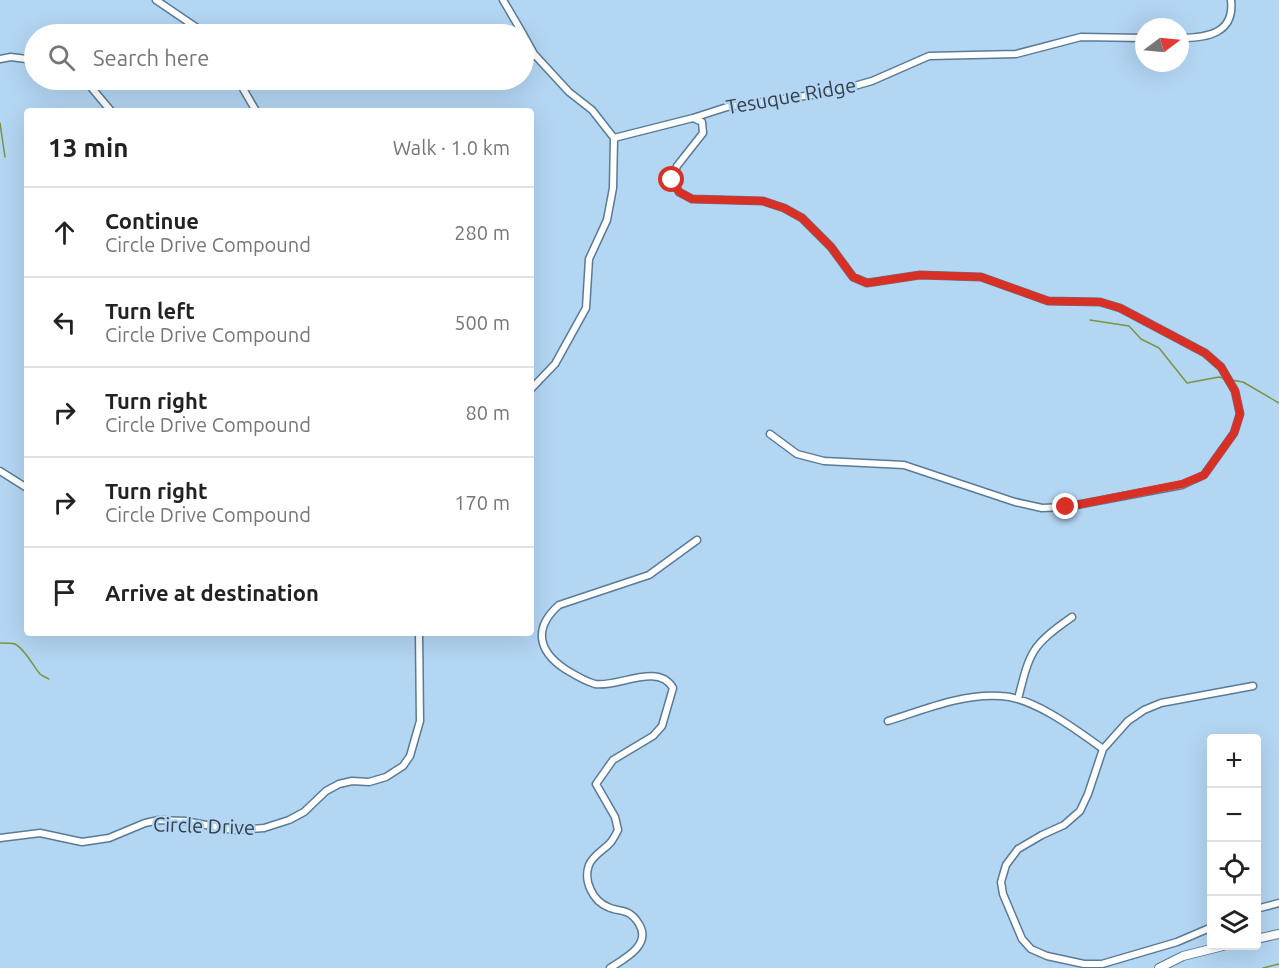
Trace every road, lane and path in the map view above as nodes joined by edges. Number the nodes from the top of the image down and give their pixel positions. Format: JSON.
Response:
{"nodes":[{"id":1,"x":156,"y":0,"type":"edge"},
{"id":2,"x":503,"y":0,"type":"edge"},
{"id":3,"x":1231,"y":0,"type":"edge"},
{"id":4,"x":191,"y":24,"type":"edge"},
{"id":5,"x":517,"y":24,"type":"edge"},
{"id":6,"x":1135,"y":38,"type":"edge"},
{"id":7,"x":1189,"y":38,"type":"edge"},
{"id":8,"x":534,"y":54,"type":"edge"},
{"id":9,"x":0,"y":59,"type":"edge"},
{"id":10,"x":24,"y":59,"type":"edge"},
{"id":11,"x":93,"y":90,"type":"edge"},
{"id":12,"x":244,"y":90,"type":"edge"},
{"id":13,"x":108,"y":108,"type":"edge"},
{"id":14,"x":254,"y":108,"type":"edge"},
{"id":15,"x":693,"y":118,"type":"junction"},
{"id":16,"x":614,"y":138,"type":"junction"},
{"id":17,"x":534,"y":386,"type":"edge"},
{"id":18,"x":770,"y":434,"type":"dead end"},
{"id":19,"x":0,"y":471,"type":"edge"},
{"id":20,"x":24,"y":486,"type":"edge"},
{"id":21,"x":697,"y":540,"type":"dead end"},
{"id":22,"x":1072,"y":617,"type":"dead end"},
{"id":23,"x":419,"y":636,"type":"edge"},
{"id":24,"x":1253,"y":686,"type":"dead end"},
{"id":25,"x":1018,"y":699,"type":"junction"},
{"id":26,"x":888,"y":721,"type":"dead end"},
{"id":27,"x":1103,"y":749,"type":"junction"},
{"id":28,"x":0,"y":838,"type":"edge"},
{"id":29,"x":1279,"y":903,"type":"edge"},
{"id":30,"x":1261,"y":908,"type":"edge"},
{"id":31,"x":1207,"y":929,"type":"edge"},
{"id":32,"x":1279,"y":934,"type":"edge"},
{"id":33,"x":1261,"y":938,"type":"edge"},
{"id":34,"x":1207,"y":950,"type":"edge"},
{"id":35,"x":610,"y":968,"type":"edge"},
{"id":36,"x":1160,"y":968,"type":"edge"}],
"edges":[{"from":1,"to":4,"type":"street"},
{"from":2,"to":5,"type":"street"},
{"from":3,"to":7,"type":"street"},
{"from":6,"to":15,"type":"street","name":"Tesuque Ridge"},
{"from":8,"to":16,"type":"street"},
{"from":9,"to":10,"type":"street"},
{"from":11,"to":13,"type":"street"},
{"from":12,"to":14,"type":"street"},
{"from":15,"to":16,"type":"street","name":"Tesuque Ridge"},
{"from":15,"to":18,"type":"street"},
{"from":16,"to":17,"type":"street"},
{"from":19,"to":20,"type":"street"},
{"from":21,"to":35,"type":"street"},
{"from":22,"to":25,"type":"street"},
{"from":23,"to":28,"type":"street","name":"Circle Drive"},
{"from":24,"to":27,"type":"street"},
{"from":25,"to":26,"type":"street"},
{"from":25,"to":27,"type":"street"},
{"from":27,"to":31,"type":"street"},
{"from":29,"to":30,"type":"street"},
{"from":32,"to":33,"type":"street"},
{"from":34,"to":36,"type":"street"}]}
